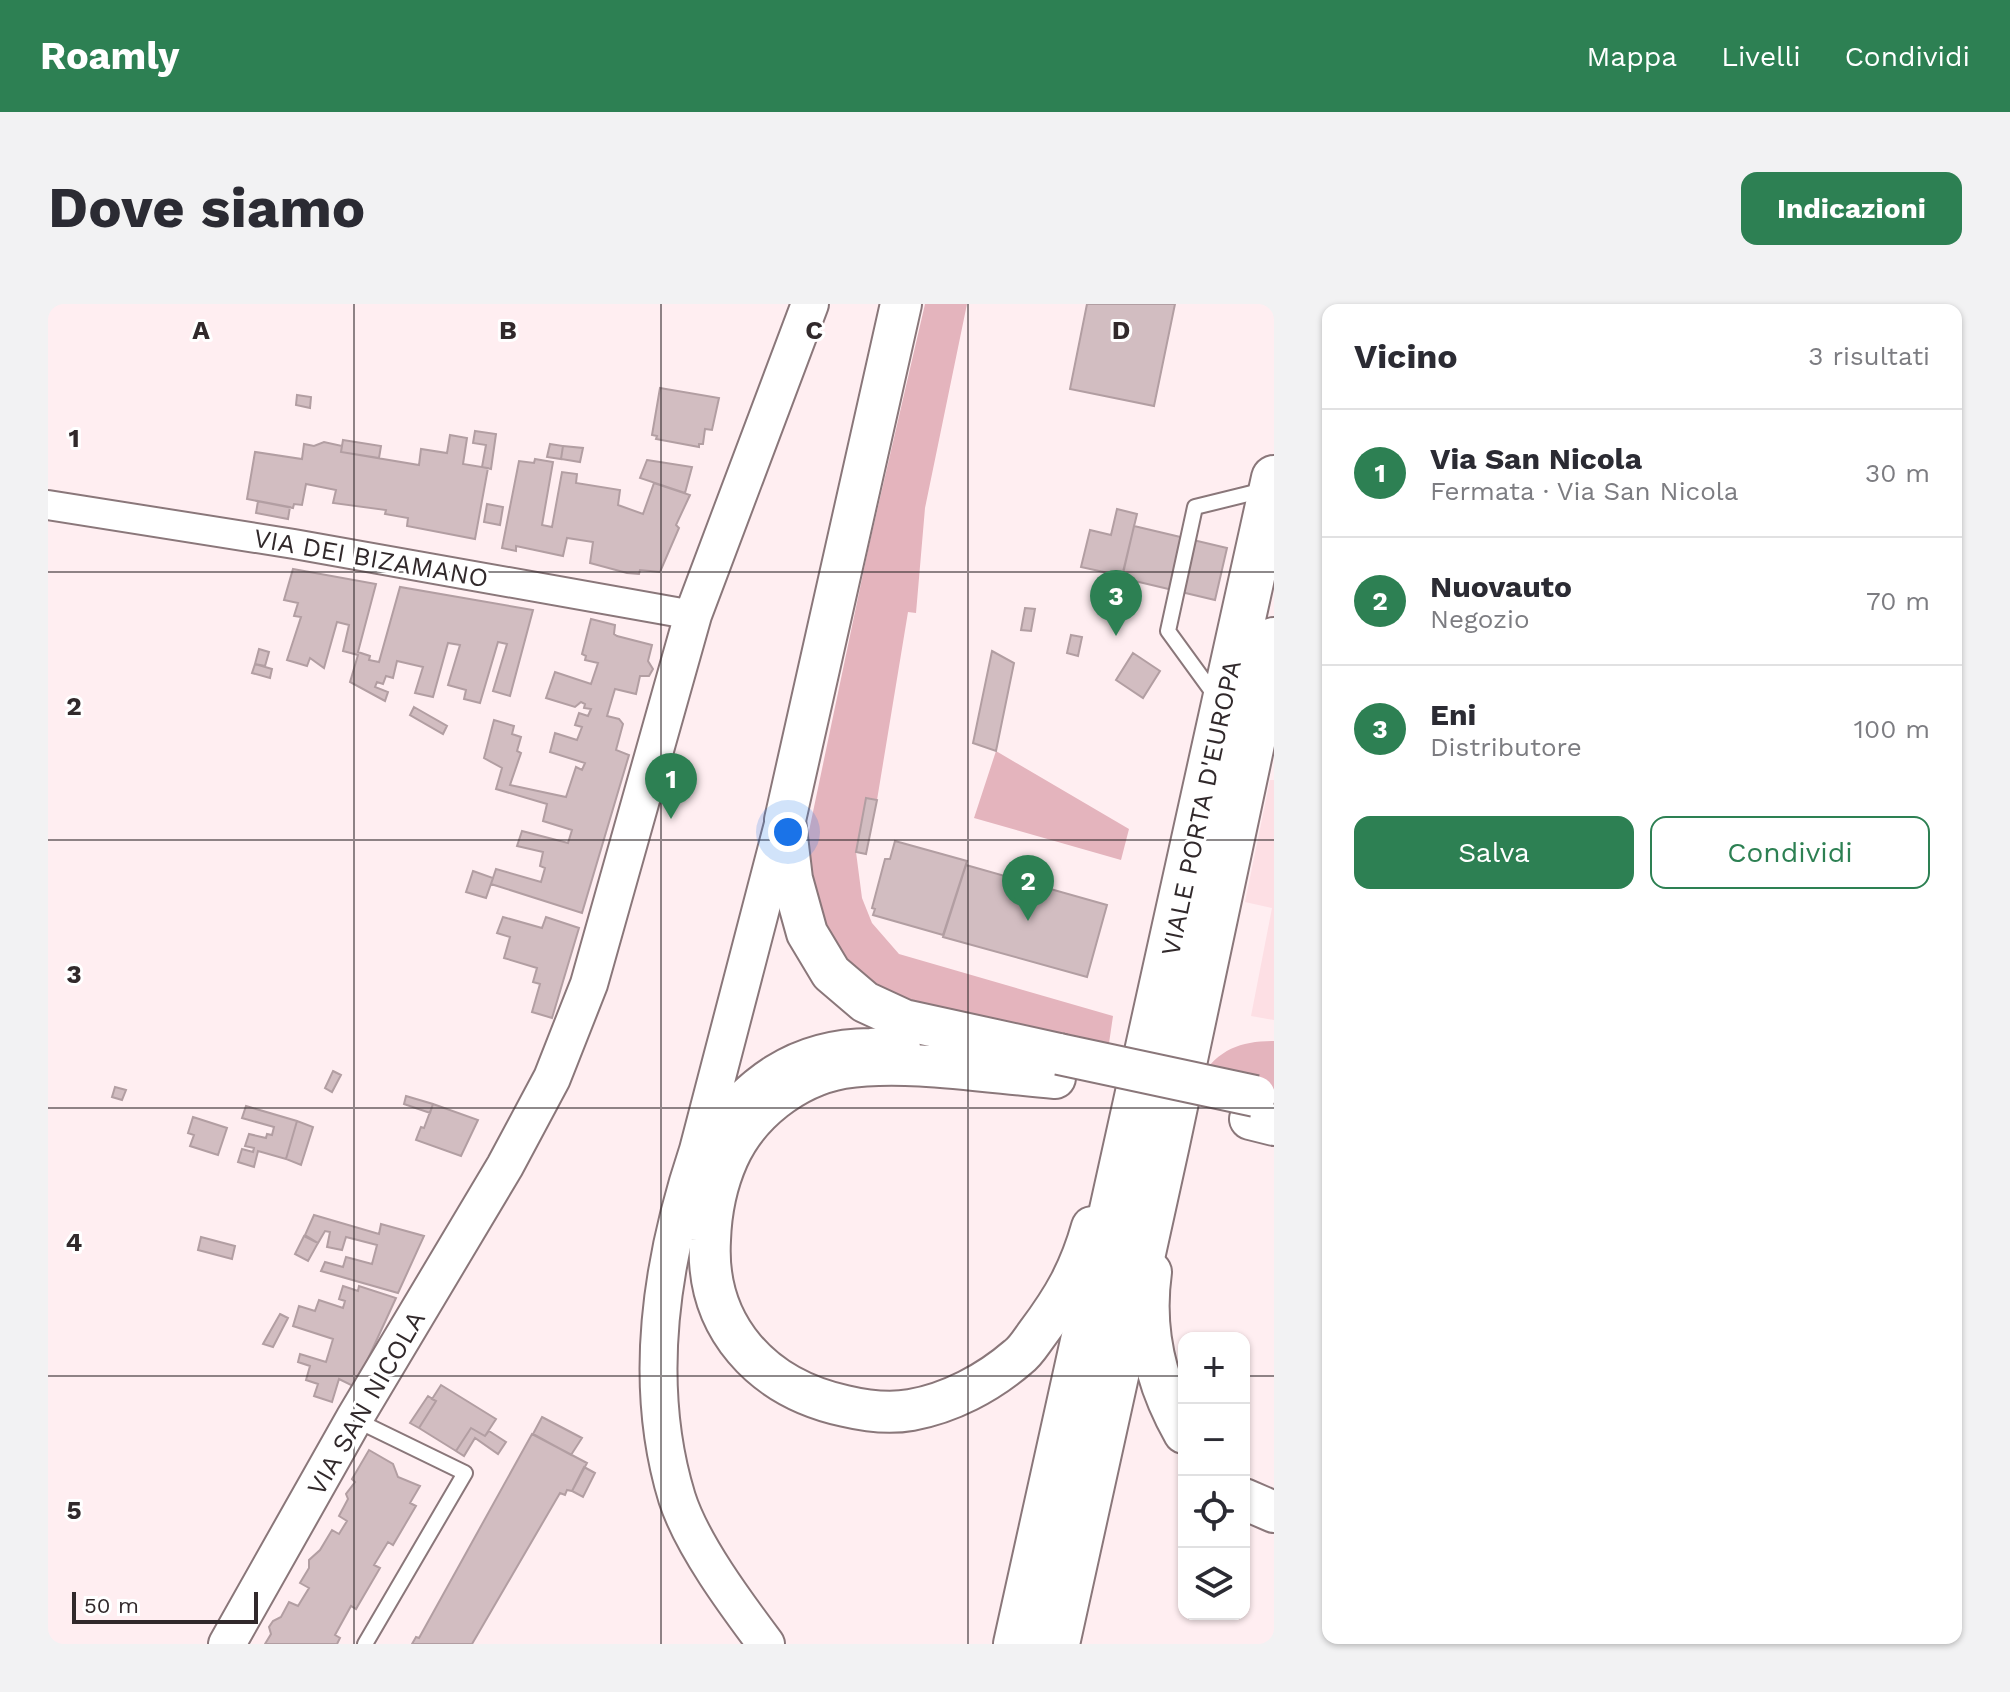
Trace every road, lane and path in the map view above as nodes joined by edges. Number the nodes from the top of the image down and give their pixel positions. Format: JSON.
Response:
{"nodes":[{"id":1,"x":810,"y":304,"type":"edge"},
{"id":2,"x":901,"y":304,"type":"edge"},
{"id":3,"x":1273,"y":483,"type":"edge"},
{"id":4,"x":48,"y":505,"type":"edge"},
{"id":5,"x":693,"y":615,"type":"junction"},
{"id":6,"x":1274,"y":640,"type":"edge"},
{"id":7,"x":1253,"y":699,"type":"edge"},
{"id":8,"x":785,"y":820,"type":"junction"},
{"id":9,"x":1057,"y":1066,"type":"junction"},
{"id":10,"x":1263,"y":1111,"type":"edge"},
{"id":11,"x":1148,"y":1142,"type":"junction"},
{"id":12,"x":698,"y":1150,"type":"junction"},
{"id":13,"x":354,"y":1419,"type":"junction"},
{"id":14,"x":1178,"y":1422,"type":"edge"},
{"id":15,"x":1250,"y":1502,"type":"edge"},
{"id":16,"x":1274,"y":1512,"type":"edge"},
{"id":17,"x":227,"y":1644,"type":"edge"},
{"id":18,"x":365,"y":1644,"type":"edge"},
{"id":19,"x":766,"y":1644,"type":"edge"},
{"id":20,"x":1016,"y":1644,"type":"edge"},
{"id":21,"x":1057,"y":1644,"type":"edge"}],
"edges":[{"from":1,"to":5,"type":"street","name":"VIA SAN NICOLA"},
{"from":2,"to":8,"type":"main road"},
{"from":3,"to":7,"type":"highway","name":"VIALE PORTA D'EUROPA"},
{"from":3,"to":7,"type":"lane"},
{"from":4,"to":5,"type":"street","name":"VIA DEI BIZAMANO"},
{"from":5,"to":13,"type":"street","name":"VIA SAN NICOLA"},
{"from":6,"to":7,"type":"highway","name":"VIALE PORTA D'EUROPA"},
{"from":7,"to":11,"type":"highway","name":"VIALE PORTA D'EUROPA"},
{"from":8,"to":9,"type":"main road"},
{"from":8,"to":12,"type":"street"},
{"from":9,"to":10,"type":"main road"},
{"from":9,"to":11,"type":"main road"},
{"from":9,"to":12,"type":"street"},
{"from":11,"to":14,"type":"main road"},
{"from":11,"to":20,"type":"highway"},
{"from":11,"to":21,"type":"highway"},
{"from":12,"to":19,"type":"street"},
{"from":13,"to":17,"type":"street","name":"VIA SAN NICOLA"},
{"from":13,"to":18,"type":"lane"},
{"from":15,"to":16,"type":"main road"}]}
